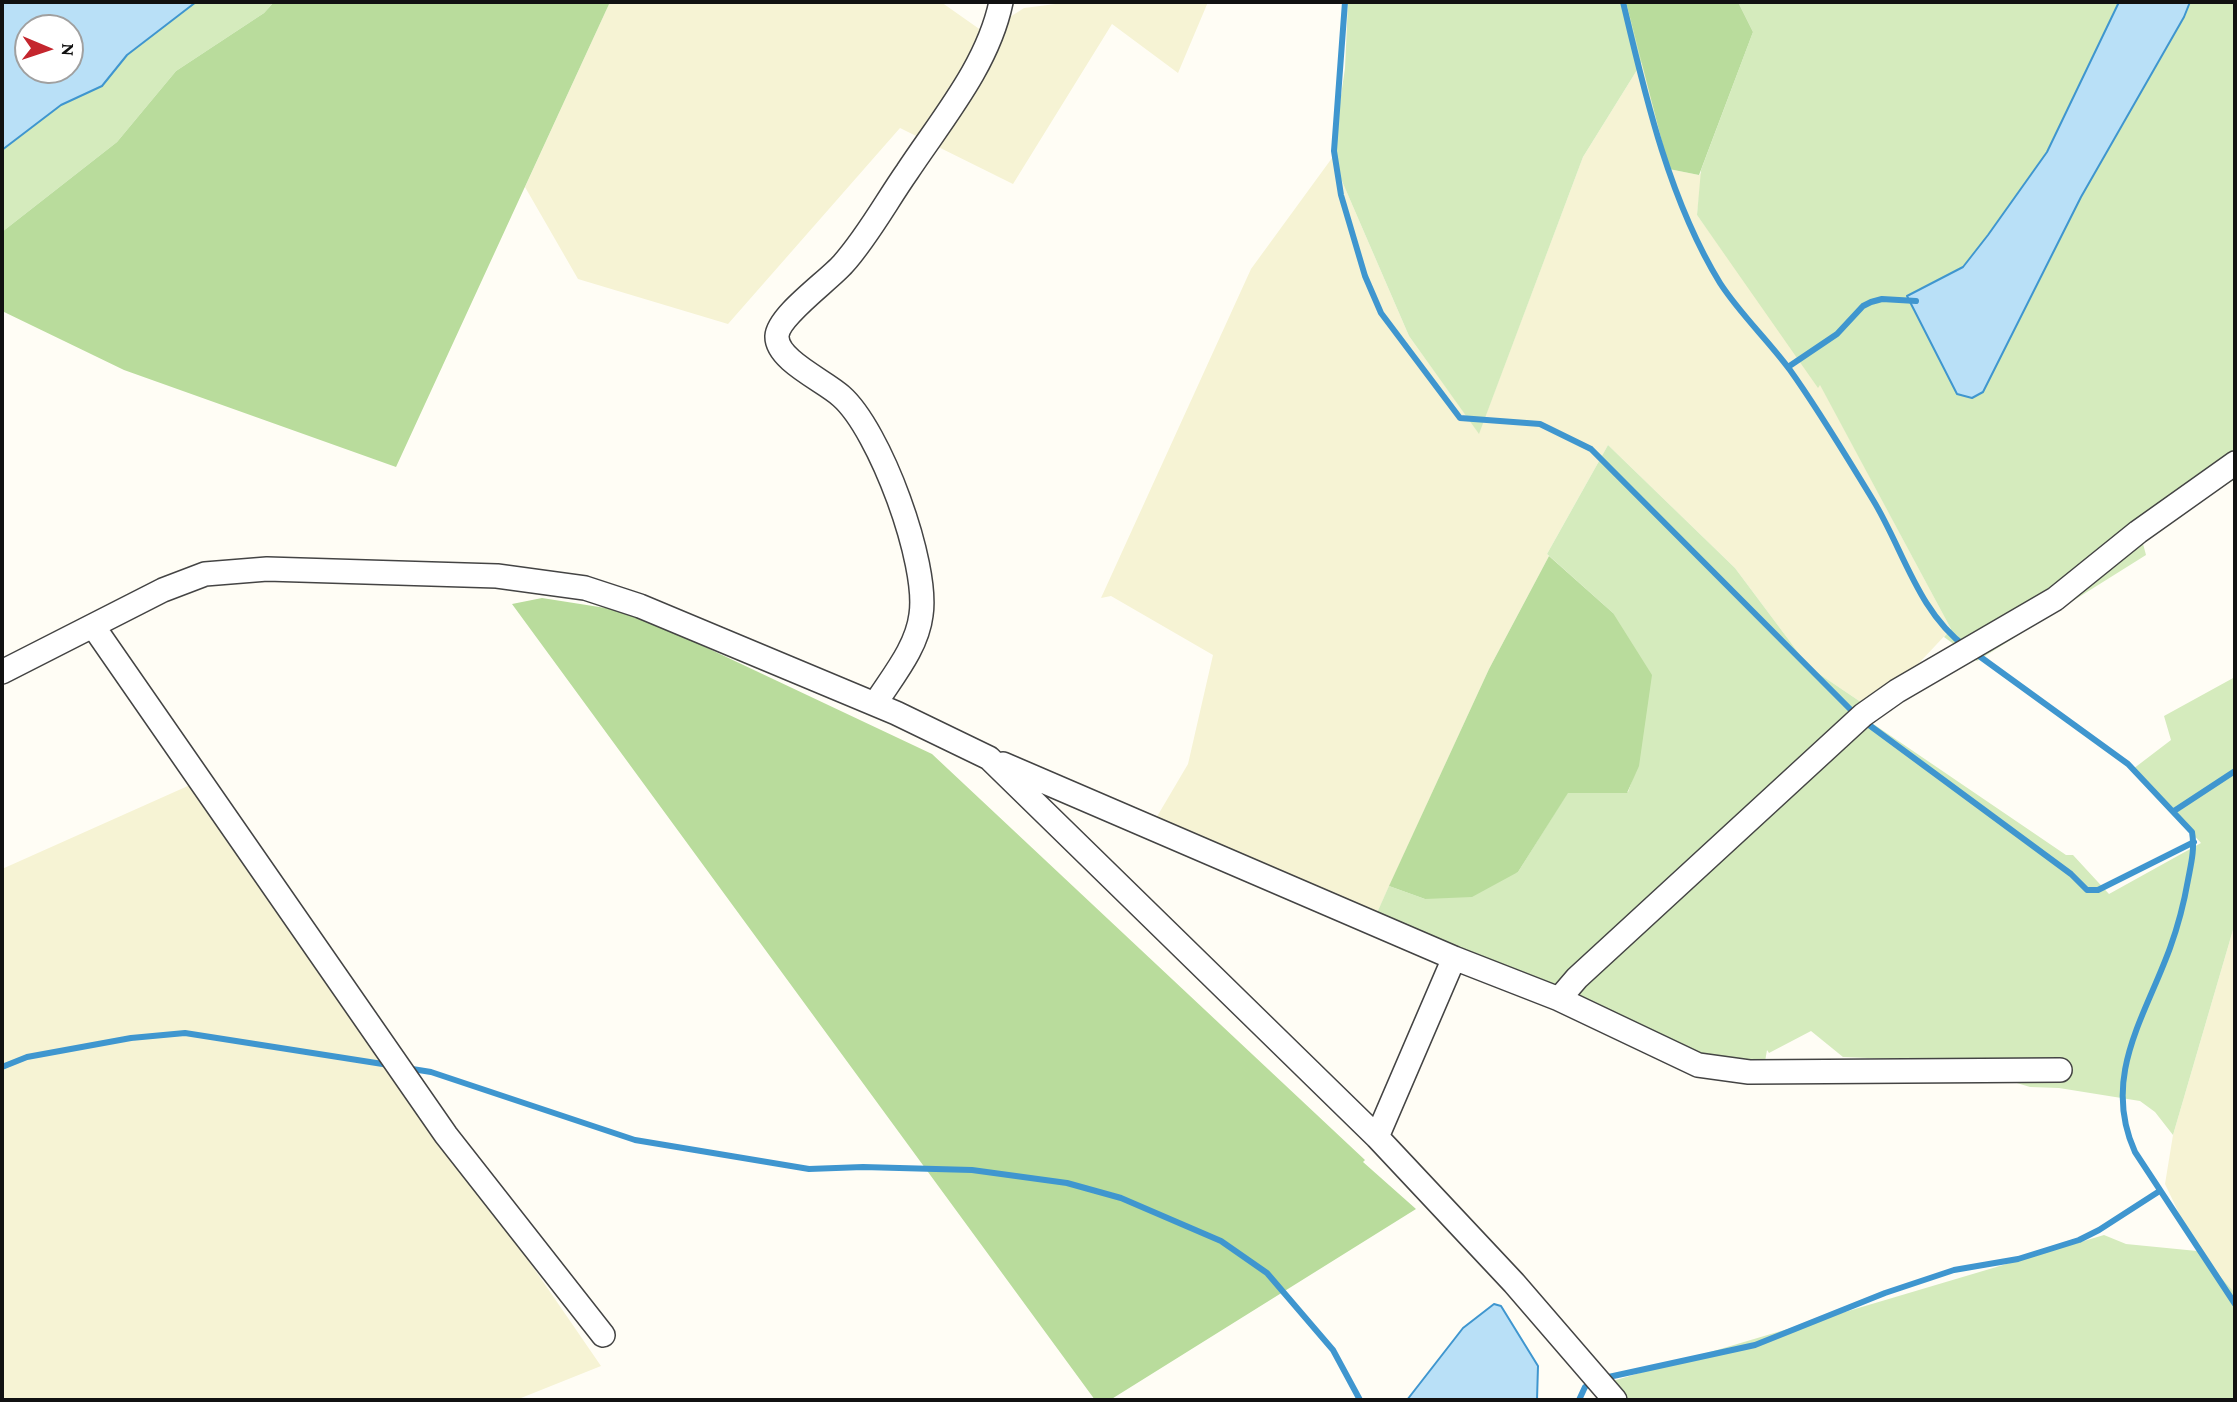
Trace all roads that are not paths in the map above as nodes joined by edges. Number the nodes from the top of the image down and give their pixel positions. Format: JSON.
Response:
{"nodes":[{"id":1,"x":1001,"y":2,"type":"edge"},
{"id":2,"x":2235,"y":463,"type":"edge"},
{"id":3,"x":93,"y":626,"type":"junction"},
{"id":4,"x":2,"y":672,"type":"edge"},
{"id":5,"x":875,"y":704,"type":"junction"},
{"id":6,"x":989,"y":758,"type":"junction"},
{"id":7,"x":1454,"y":958,"type":"junction"},
{"id":8,"x":1559,"y":999,"type":"junction"},
{"id":9,"x":2060,"y":1070,"type":"dead end"},
{"id":10,"x":1377,"y":1137,"type":"junction"},
{"id":11,"x":603,"y":1335,"type":"dead end"},
{"id":12,"x":1615,"y":1400,"type":"edge"}],
"edges":[{"from":1,"to":5,"type":"street"},
{"from":2,"to":8,"type":"street"},
{"from":3,"to":4,"type":"street"},
{"from":3,"to":5,"type":"street"},
{"from":3,"to":11,"type":"street"},
{"from":5,"to":6,"type":"street"},
{"from":6,"to":7,"type":"street"},
{"from":6,"to":10,"type":"street"},
{"from":7,"to":8,"type":"street"},
{"from":7,"to":10,"type":"street"},
{"from":8,"to":9,"type":"street"},
{"from":10,"to":12,"type":"street"}]}
